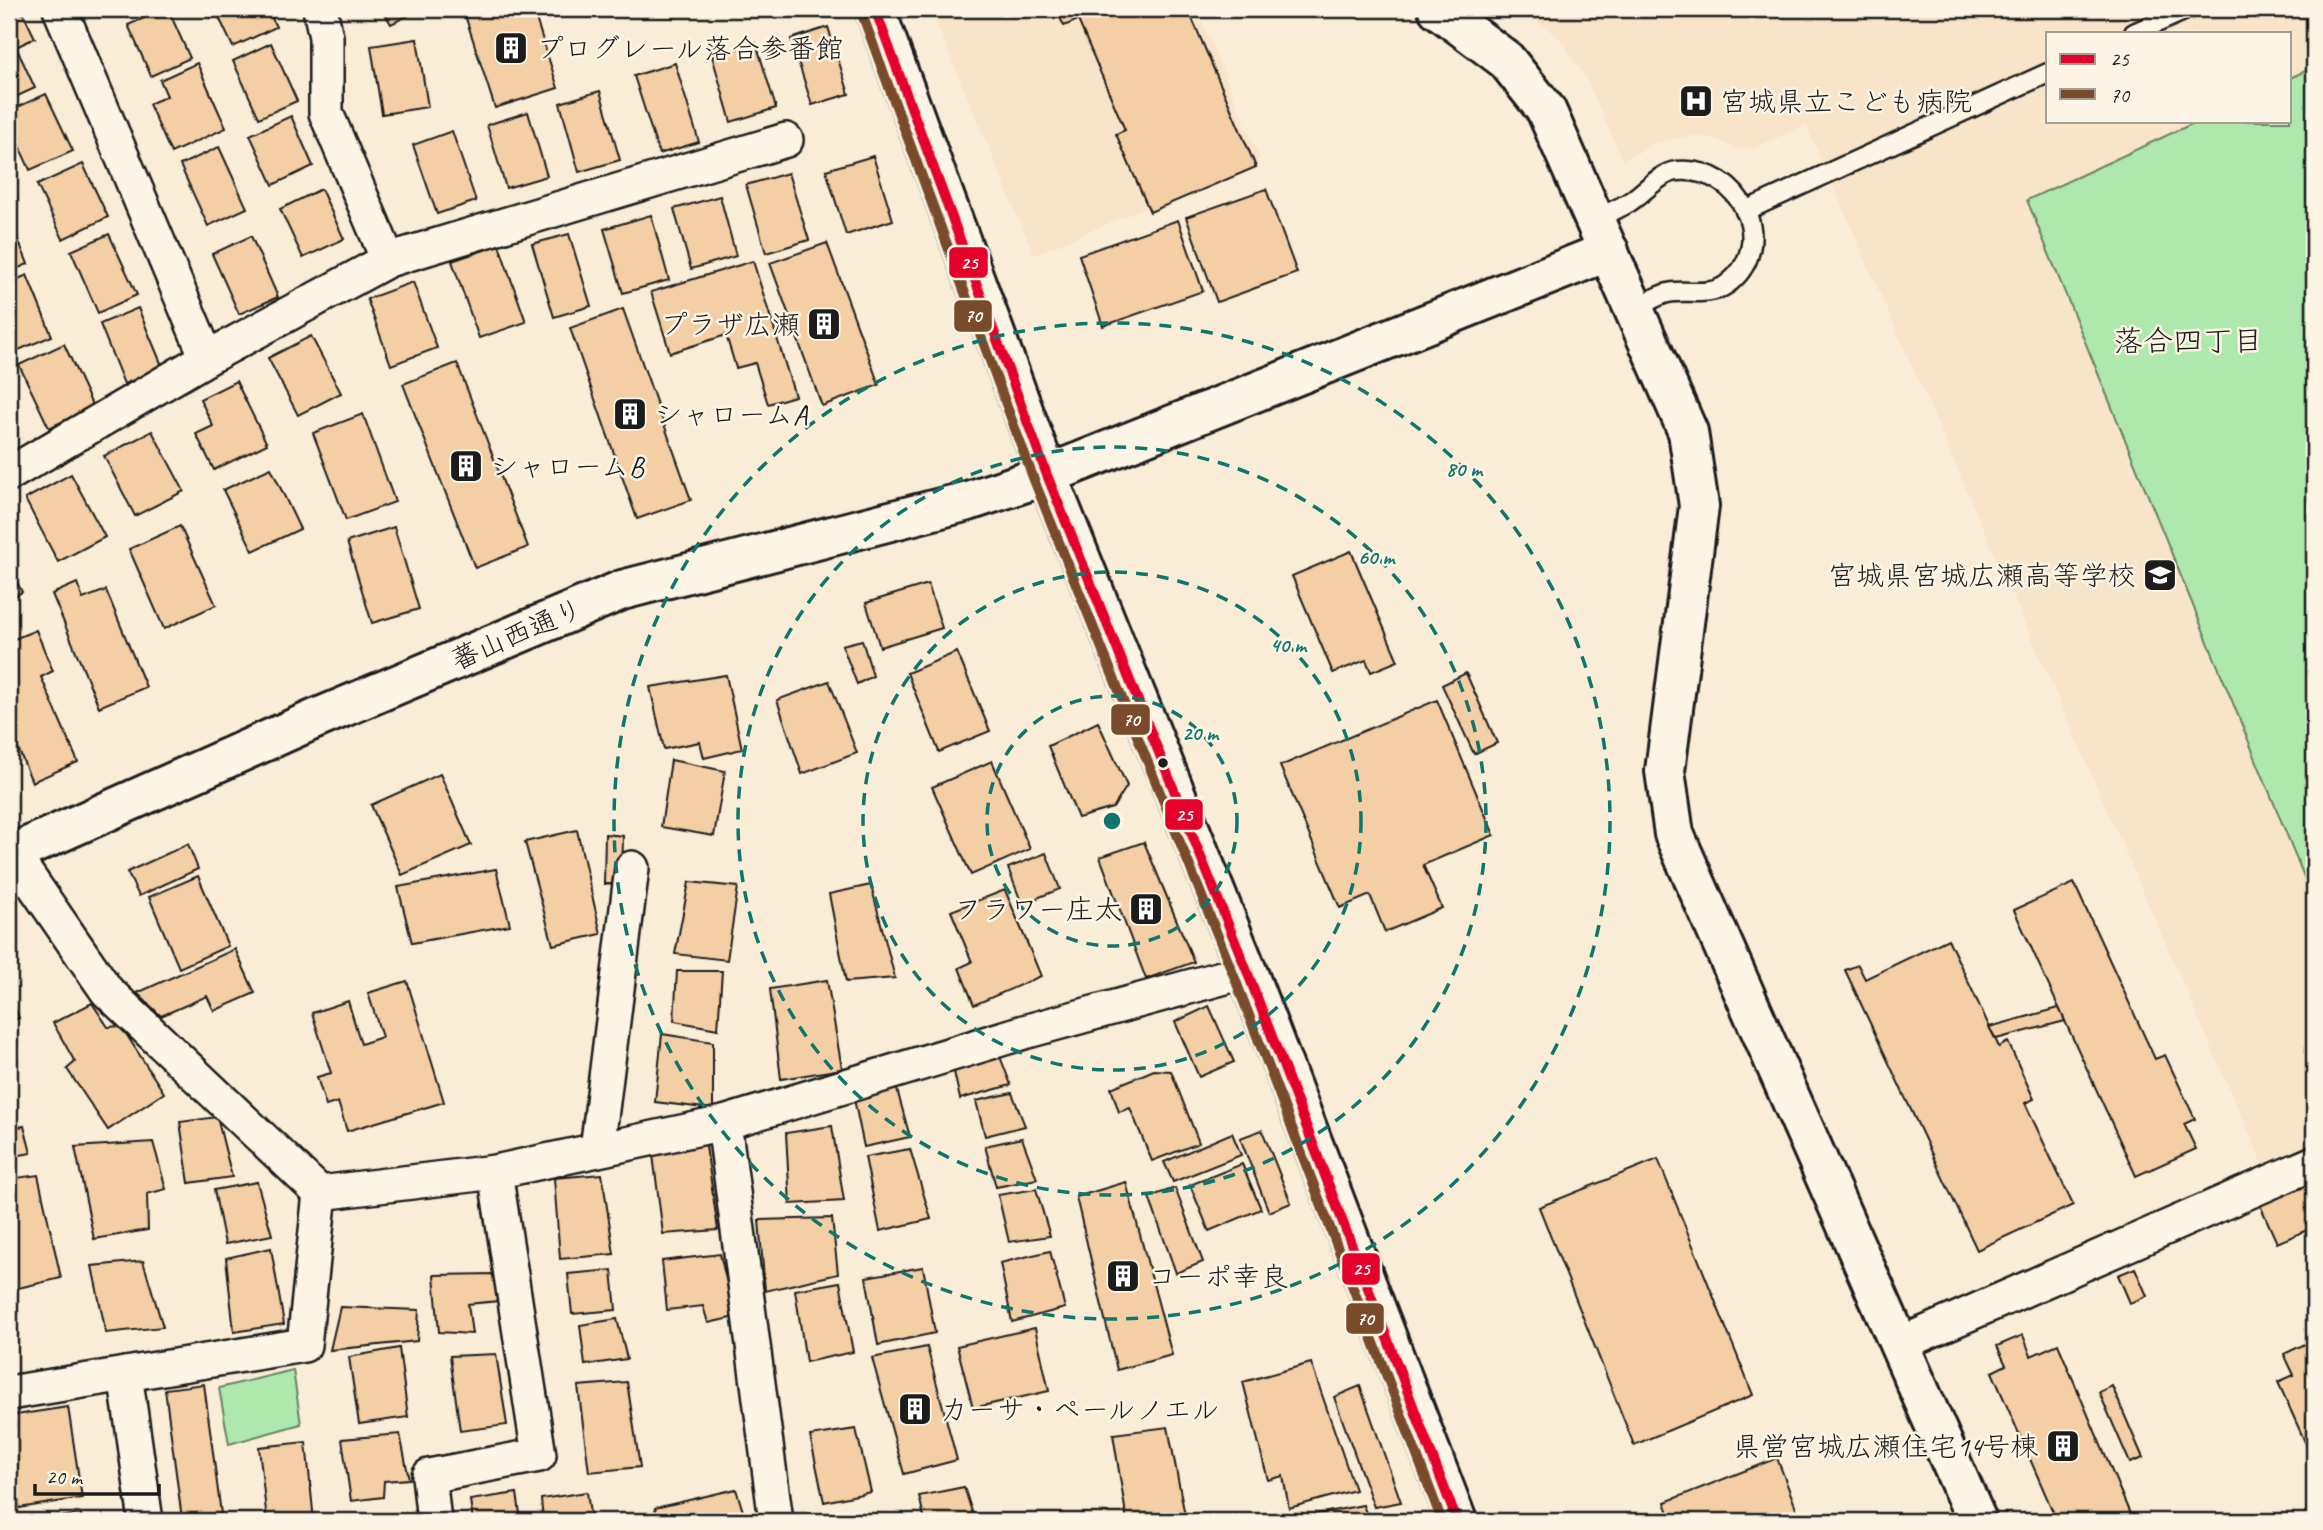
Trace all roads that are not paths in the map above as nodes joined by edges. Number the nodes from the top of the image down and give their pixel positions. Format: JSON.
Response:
{"nodes":[{"id":1,"x":60,"y":9,"type":"edge"},
{"id":2,"x":320,"y":9,"type":"edge"},
{"id":3,"x":875,"y":9,"type":"edge"},
{"id":4,"x":1438,"y":9,"type":"edge"},
{"id":5,"x":2188,"y":9,"type":"edge"},
{"id":6,"x":2136,"y":32,"type":"edge"},
{"id":7,"x":2046,"y":73,"type":"edge"},
{"id":8,"x":786,"y":140,"type":"dead end"},
{"id":9,"x":1745,"y":211,"type":"junction"},
{"id":10,"x":1602,"y":235,"type":"junction"},
{"id":11,"x":388,"y":260,"type":"junction"},
{"id":12,"x":1634,"y":309,"type":"junction"},
{"id":13,"x":207,"y":358,"type":"junction"},
{"id":14,"x":10,"y":471,"type":"edge"},
{"id":15,"x":1046,"y":475,"type":"junction"},
{"id":16,"x":11,"y":854,"type":"edge"},
{"id":17,"x":632,"y":868,"type":"dead end"},
{"id":18,"x":1247,"y":971,"type":"junction"},
{"id":19,"x":724,"y":1123,"type":"junction"},
{"id":20,"x":597,"y":1150,"type":"junction"},
{"id":21,"x":2314,"y":1163,"type":"edge"},
{"id":22,"x":495,"y":1172,"type":"junction"},
{"id":23,"x":320,"y":1193,"type":"junction"},
{"id":24,"x":1900,"y":1344,"type":"junction"},
{"id":25,"x":125,"y":1374,"type":"junction"},
{"id":26,"x":9,"y":1393,"type":"edge"},
{"id":27,"x":146,"y":1521,"type":"edge"},
{"id":28,"x":434,"y":1521,"type":"edge"},
{"id":29,"x":776,"y":1521,"type":"edge"},
{"id":30,"x":1457,"y":1521,"type":"edge"},
{"id":31,"x":1977,"y":1521,"type":"edge"}],
"edges":[{"from":1,"to":13,"type":"street"},
{"from":2,"to":11,"type":"street"},
{"from":3,"to":15,"type":"main road"},
{"from":4,"to":10,"type":"main road"},
{"from":5,"to":6,"type":"lane"},
{"from":7,"to":9,"type":"lane"},
{"from":8,"to":11,"type":"street"},
{"from":9,"to":10,"type":"lane"},
{"from":9,"to":12,"type":"lane"},
{"from":10,"to":12,"type":"main road"},
{"from":10,"to":15,"type":"main road","name":"蕃山西通り"},
{"from":11,"to":13,"type":"street"},
{"from":12,"to":24,"type":"main road"},
{"from":13,"to":14,"type":"street"},
{"from":15,"to":16,"type":"main road","name":"蕃山西通り"},
{"from":15,"to":18,"type":"main road"},
{"from":16,"to":23,"type":"street"},
{"from":17,"to":20,"type":"street"},
{"from":18,"to":19,"type":"street"},
{"from":18,"to":30,"type":"main road"},
{"from":19,"to":20,"type":"street"},
{"from":19,"to":29,"type":"street"},
{"from":20,"to":22,"type":"street"},
{"from":21,"to":24,"type":"street"},
{"from":22,"to":23,"type":"street"},
{"from":22,"to":28,"type":"street"},
{"from":23,"to":25,"type":"street"},
{"from":24,"to":31,"type":"main road"},
{"from":25,"to":26,"type":"street"},
{"from":25,"to":27,"type":"street"}]}
